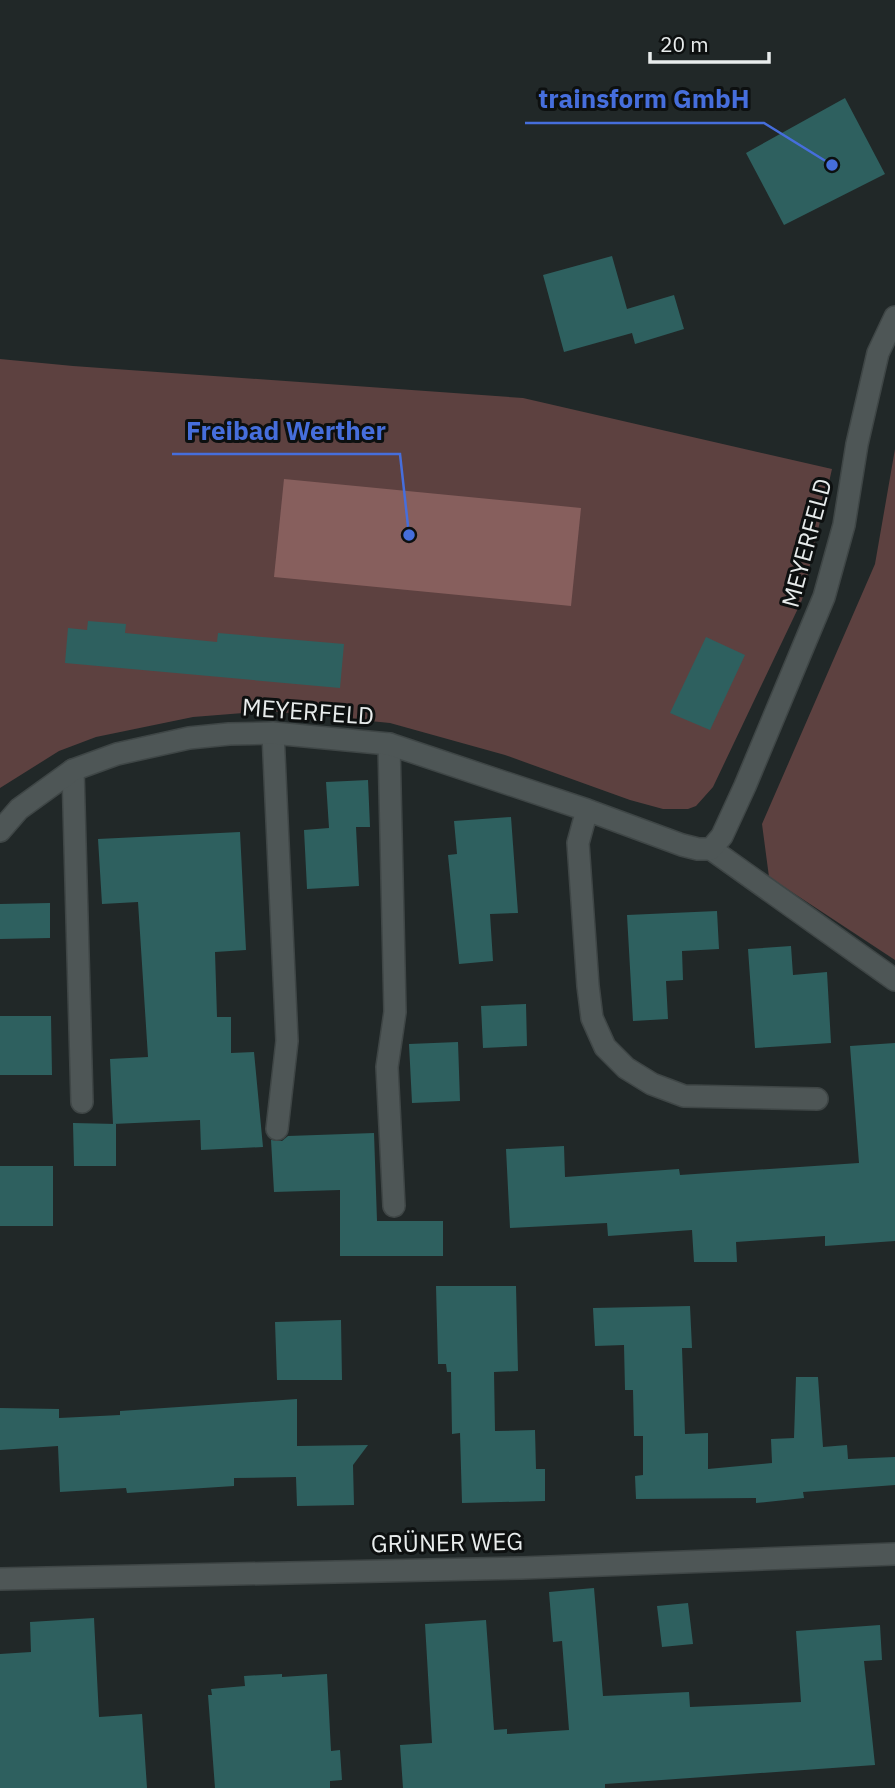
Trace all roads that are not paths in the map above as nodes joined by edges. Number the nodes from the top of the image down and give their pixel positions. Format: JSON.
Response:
{"nodes":[{"id":1,"x":895,"y":317,"type":"edge"},
{"id":2,"x":273,"y":733,"type":"junction"},
{"id":3,"x":390,"y":744,"type":"junction"},
{"id":4,"x":74,"y":770,"type":"junction"},
{"id":5,"x":587,"y":810,"type":"junction"},
{"id":6,"x":0,"y":831,"type":"edge"},
{"id":7,"x":711,"y":849,"type":"junction"},
{"id":8,"x":895,"y":980,"type":"edge"},
{"id":9,"x":817,"y":1099,"type":"dead end"},
{"id":10,"x":82,"y":1102,"type":"dead end"},
{"id":11,"x":277,"y":1129,"type":"dead end"},
{"id":12,"x":394,"y":1206,"type":"dead end"},
{"id":13,"x":895,"y":1554,"type":"edge"},
{"id":14,"x":0,"y":1579,"type":"edge"}],
"edges":[{"from":1,"to":7,"type":"street","name":"MEYERFELD"},
{"from":2,"to":3,"type":"street","name":"MEYERFELD"},
{"from":2,"to":4,"type":"street","name":"MEYERFELD"},
{"from":2,"to":11,"type":"street"},
{"from":3,"to":5,"type":"street","name":"MEYERFELD"},
{"from":3,"to":12,"type":"street"},
{"from":4,"to":6,"type":"street","name":"MEYERFELD"},
{"from":4,"to":10,"type":"street"},
{"from":5,"to":7,"type":"street","name":"MEYERFELD"},
{"from":5,"to":9,"type":"street"},
{"from":7,"to":8,"type":"street","name":"MEYERFELD"},
{"from":13,"to":14,"type":"street","name":"GRÜNER WEG"}]}
